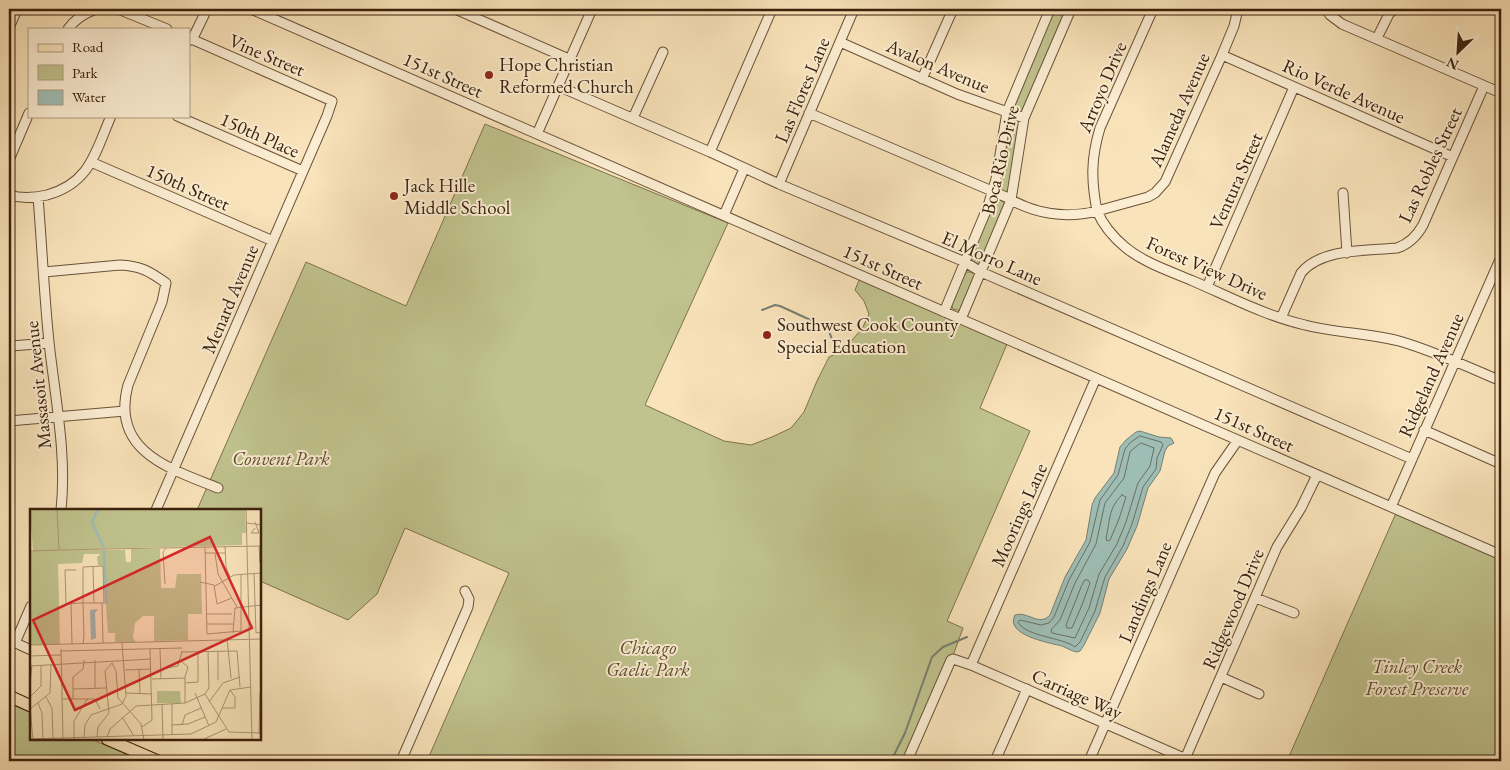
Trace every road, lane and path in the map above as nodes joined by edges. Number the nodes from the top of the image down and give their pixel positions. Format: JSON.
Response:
{"nodes":[{"id":1,"x":17,"y":9,"type":"edge"},
{"id":2,"x":96,"y":9,"type":"edge"},
{"id":3,"x":118,"y":9,"type":"edge"},
{"id":4,"x":207,"y":9,"type":"edge"},
{"id":5,"x":251,"y":9,"type":"edge"},
{"id":6,"x":457,"y":9,"type":"edge"},
{"id":7,"x":592,"y":9,"type":"edge"},
{"id":8,"x":772,"y":9,"type":"edge"},
{"id":9,"x":854,"y":9,"type":"edge"},
{"id":10,"x":952,"y":9,"type":"edge"},
{"id":11,"x":1050,"y":9,"type":"edge"},
{"id":12,"x":1070,"y":9,"type":"edge"},
{"id":13,"x":1153,"y":9,"type":"edge"},
{"id":14,"x":1238,"y":9,"type":"edge"},
{"id":15,"x":1326,"y":9,"type":"edge"},
{"id":16,"x":1394,"y":9,"type":"edge"},
{"id":17,"x":150,"y":25,"type":"edge"},
{"id":18,"x":9,"y":28,"type":"edge"},
{"id":19,"x":69,"y":28,"type":"edge"},
{"id":20,"x":163,"y":28,"type":"edge"},
{"id":21,"x":1377,"y":38,"type":"junction"},
{"id":22,"x":190,"y":39,"type":"edge"},
{"id":23,"x":840,"y":42,"type":"junction"},
{"id":24,"x":662,"y":52,"type":"dead end"},
{"id":25,"x":1222,"y":55,"type":"junction"},
{"id":26,"x":569,"y":59,"type":"junction"},
{"id":27,"x":922,"y":79,"type":"junction"},
{"id":28,"x":558,"y":86,"type":"junction"},
{"id":29,"x":1484,"y":86,"type":"junction"},
{"id":30,"x":1294,"y":88,"type":"junction"},
{"id":31,"x":1501,"y":93,"type":"edge"},
{"id":32,"x":332,"y":100,"type":"joint"},
{"id":33,"x":1007,"y":112,"type":"junction"},
{"id":34,"x":809,"y":113,"type":"junction"},
{"id":35,"x":28,"y":115,"type":"edge"},
{"id":36,"x":109,"y":118,"type":"edge"},
{"id":37,"x":182,"y":118,"type":"edge"},
{"id":38,"x":634,"y":118,"type":"junction"},
{"id":39,"x":1024,"y":118,"type":"junction"},
{"id":40,"x":537,"y":134,"type":"junction"},
{"id":41,"x":710,"y":152,"type":"junction"},
{"id":42,"x":1453,"y":156,"type":"junction"},
{"id":43,"x":9,"y":160,"type":"edge"},
{"id":44,"x":91,"y":162,"type":"junction"},
{"id":45,"x":744,"y":168,"type":"junction"},
{"id":46,"x":303,"y":172,"type":"junction"},
{"id":47,"x":779,"y":184,"type":"junction"},
{"id":48,"x":992,"y":192,"type":"junction"},
{"id":49,"x":1343,"y":193,"type":"dead end"},
{"id":50,"x":9,"y":195,"type":"edge"},
{"id":51,"x":38,"y":197,"type":"junction"},
{"id":52,"x":1011,"y":200,"type":"junction"},
{"id":53,"x":1098,"y":211,"type":"junction"},
{"id":54,"x":724,"y":216,"type":"junction"},
{"id":55,"x":273,"y":242,"type":"junction"},
{"id":56,"x":1347,"y":253,"type":"junction"},
{"id":57,"x":1501,"y":257,"type":"edge"},
{"id":58,"x":965,"y":262,"type":"junction"},
{"id":59,"x":44,"y":272,"type":"junction"},
{"id":60,"x":981,"y":272,"type":"junction"},
{"id":61,"x":1207,"y":287,"type":"junction"},
{"id":62,"x":944,"y":312,"type":"junction"},
{"id":63,"x":1281,"y":318,"type":"junction"},
{"id":64,"x":961,"y":319,"type":"junction"},
{"id":65,"x":49,"y":343,"type":"junction"},
{"id":66,"x":10,"y":346,"type":"dead end"},
{"id":67,"x":1456,"y":362,"type":"junction"},
{"id":68,"x":1096,"y":378,"type":"junction"},
{"id":69,"x":1501,"y":382,"type":"edge"},
{"id":70,"x":125,"y":411,"type":"junction"},
{"id":71,"x":59,"y":416,"type":"junction"},
{"id":72,"x":9,"y":421,"type":"edge"},
{"id":73,"x":1424,"y":430,"type":"junction"},
{"id":74,"x":1238,"y":440,"type":"junction"},
{"id":75,"x":1412,"y":459,"type":"junction"},
{"id":76,"x":1501,"y":464,"type":"edge"},
{"id":77,"x":174,"y":470,"type":"junction"},
{"id":78,"x":1317,"y":475,"type":"junction"},
{"id":79,"x":218,"y":488,"type":"dead end"},
{"id":80,"x":1391,"y":507,"type":"junction"},
{"id":81,"x":61,"y":509,"type":"edge"},
{"id":82,"x":156,"y":509,"type":"edge"},
{"id":83,"x":1501,"y":555,"type":"edge"},
{"id":84,"x":465,"y":591,"type":"dead end"},
{"id":85,"x":1256,"y":598,"type":"junction"},
{"id":86,"x":30,"y":608,"type":"edge"},
{"id":87,"x":1294,"y":613,"type":"dead end"},
{"id":88,"x":12,"y":642,"type":"edge"},
{"id":89,"x":30,"y":650,"type":"edge"},
{"id":90,"x":971,"y":665,"type":"junction"},
{"id":91,"x":1221,"y":677,"type":"junction"},
{"id":92,"x":1027,"y":689,"type":"junction"},
{"id":93,"x":1259,"y":694,"type":"dead end"},
{"id":94,"x":9,"y":696,"type":"edge"},
{"id":95,"x":30,"y":706,"type":"edge"},
{"id":96,"x":1106,"y":724,"type":"junction"},
{"id":97,"x":109,"y":740,"type":"edge"},
{"id":98,"x":1188,"y":760,"type":"edge"},
{"id":99,"x":158,"y":761,"type":"edge"},
{"id":100,"x":401,"y":761,"type":"edge"},
{"id":101,"x":907,"y":761,"type":"edge"},
{"id":102,"x":995,"y":761,"type":"edge"},
{"id":103,"x":1089,"y":761,"type":"edge"}],
"edges":[{"from":1,"to":18,"type":"street"},
{"from":2,"to":19,"type":"street"},
{"from":3,"to":17,"type":"street"},
{"from":4,"to":22,"type":"street"},
{"from":5,"to":40,"type":"street","name":"151st Street"},
{"from":6,"to":26,"type":"street"},
{"from":7,"to":26,"type":"street"},
{"from":8,"to":41,"type":"street"},
{"from":9,"to":23,"type":"street","name":"Las Flores Lane"},
{"from":10,"to":27,"type":"street"},
{"from":11,"to":33,"type":"street","name":"Boca Rio Drive"},
{"from":12,"to":39,"type":"street","name":"Boca Rio Drive"},
{"from":13,"to":53,"type":"street","name":"Arroyo Drive"},
{"from":14,"to":25,"type":"street","name":"Alameda Avenue"},
{"from":15,"to":21,"type":"street"},
{"from":16,"to":21,"type":"street"},
{"from":17,"to":20,"type":"street"},
{"from":21,"to":29,"type":"street"},
{"from":22,"to":32,"type":"street","name":"Vine Street"},
{"from":23,"to":27,"type":"street","name":"Avalon Avenue"},
{"from":23,"to":34,"type":"street","name":"Las Flores Lane"},
{"from":24,"to":38,"type":"street"},
{"from":25,"to":30,"type":"street","name":"Rio Verde Avenue"},
{"from":25,"to":53,"type":"street","name":"Alameda Avenue"},
{"from":26,"to":28,"type":"street"},
{"from":27,"to":33,"type":"street","name":"Avalon Avenue"},
{"from":28,"to":38,"type":"street","name":"El Morro Lane"},
{"from":28,"to":40,"type":"street"},
{"from":29,"to":31,"type":"street"},
{"from":29,"to":42,"type":"street","name":"Las Robles Street"},
{"from":30,"to":42,"type":"street","name":"Rio Verde Avenue"},
{"from":30,"to":61,"type":"street","name":"Ventura Street"},
{"from":32,"to":46,"type":"street","name":"Menard Avenue"},
{"from":33,"to":39,"type":"street","name":"Avalon Avenue"},
{"from":33,"to":48,"type":"street","name":"Boca Rio Drive"},
{"from":34,"to":47,"type":"street","name":"Las Flores Lane"},
{"from":34,"to":48,"type":"street"},
{"from":35,"to":43,"type":"street"},
{"from":36,"to":44,"type":"street"},
{"from":37,"to":46,"type":"street","name":"150th Place"},
{"from":38,"to":41,"type":"street","name":"El Morro Lane"},
{"from":39,"to":52,"type":"street","name":"Boca Rio Drive"},
{"from":40,"to":54,"type":"street","name":"151st Street"},
{"from":41,"to":45,"type":"street","name":"El Morro Lane"},
{"from":42,"to":56,"type":"street","name":"Las Robles Street"},
{"from":44,"to":51,"type":"street"},
{"from":44,"to":55,"type":"street","name":"150th Street"},
{"from":45,"to":47,"type":"street","name":"El Morro Lane"},
{"from":45,"to":54,"type":"street"},
{"from":46,"to":55,"type":"street","name":"Menard Avenue"},
{"from":47,"to":58,"type":"street","name":"El Morro Lane"},
{"from":48,"to":52,"type":"street"},
{"from":48,"to":58,"type":"street","name":"Boca Rio Drive"},
{"from":49,"to":56,"type":"street"},
{"from":50,"to":51,"type":"street"},
{"from":51,"to":59,"type":"street","name":"Massasoit Avenue"},
{"from":52,"to":53,"type":"street"},
{"from":52,"to":60,"type":"street","name":"Boca Rio Drive"},
{"from":53,"to":61,"type":"street","name":"Forest View Drive"},
{"from":54,"to":62,"type":"street","name":"151st Street"},
{"from":55,"to":77,"type":"street","name":"Menard Avenue"},
{"from":56,"to":63,"type":"street","name":"Las Robles Street"},
{"from":57,"to":67,"type":"street","name":"Ridgeland Avenue"},
{"from":58,"to":60,"type":"street","name":"El Morro Lane"},
{"from":58,"to":62,"type":"street","name":"Boca Rio Drive"},
{"from":59,"to":65,"type":"street","name":"Massasoit Avenue"},
{"from":59,"to":70,"type":"street"},
{"from":60,"to":64,"type":"street","name":"Boca Rio Drive"},
{"from":60,"to":75,"type":"street","name":"El Morro Lane"},
{"from":61,"to":63,"type":"street","name":"Forest View Drive"},
{"from":62,"to":64,"type":"street","name":"151st Street"},
{"from":63,"to":67,"type":"street","name":"Forest View Drive"},
{"from":64,"to":68,"type":"street","name":"151st Street"},
{"from":65,"to":66,"type":"street"},
{"from":65,"to":71,"type":"street","name":"Massasoit Avenue"},
{"from":67,"to":69,"type":"street","name":"Forest View Drive"},
{"from":67,"to":73,"type":"street","name":"Ridgeland Avenue"},
{"from":68,"to":74,"type":"street","name":"151st Street"},
{"from":68,"to":90,"type":"street","name":"Moorings Lane"},
{"from":70,"to":71,"type":"street"},
{"from":70,"to":77,"type":"street"},
{"from":71,"to":72,"type":"street"},
{"from":71,"to":81,"type":"street","name":"Massasoit Avenue"},
{"from":73,"to":75,"type":"street","name":"Ridgeland Avenue"},
{"from":73,"to":76,"type":"street"},
{"from":74,"to":78,"type":"street","name":"151st Street"},
{"from":74,"to":96,"type":"street","name":"Landings Lane"},
{"from":75,"to":80,"type":"street","name":"Ridgeland Avenue"},
{"from":77,"to":79,"type":"street"},
{"from":77,"to":82,"type":"street","name":"Menard Avenue"},
{"from":78,"to":80,"type":"street","name":"151st Street"},
{"from":78,"to":85,"type":"street","name":"Ridgewood Drive"},
{"from":80,"to":83,"type":"street","name":"151st Street"},
{"from":84,"to":100,"type":"street"},
{"from":85,"to":87,"type":"street"},
{"from":85,"to":91,"type":"street","name":"Ridgewood Drive"},
{"from":86,"to":88,"type":"street"},
{"from":88,"to":89,"type":"street"},
{"from":90,"to":92,"type":"street","name":"Carriage Way"},
{"from":90,"to":101,"type":"street","name":"Carriage Way"},
{"from":91,"to":93,"type":"street"},
{"from":91,"to":98,"type":"street","name":"Ridgewood Drive"},
{"from":92,"to":96,"type":"street","name":"Carriage Way"},
{"from":92,"to":102,"type":"street"},
{"from":94,"to":95,"type":"main road"},
{"from":96,"to":98,"type":"street","name":"Carriage Way"},
{"from":96,"to":103,"type":"street","name":"Landings Lane"},
{"from":97,"to":99,"type":"main road"}]}
